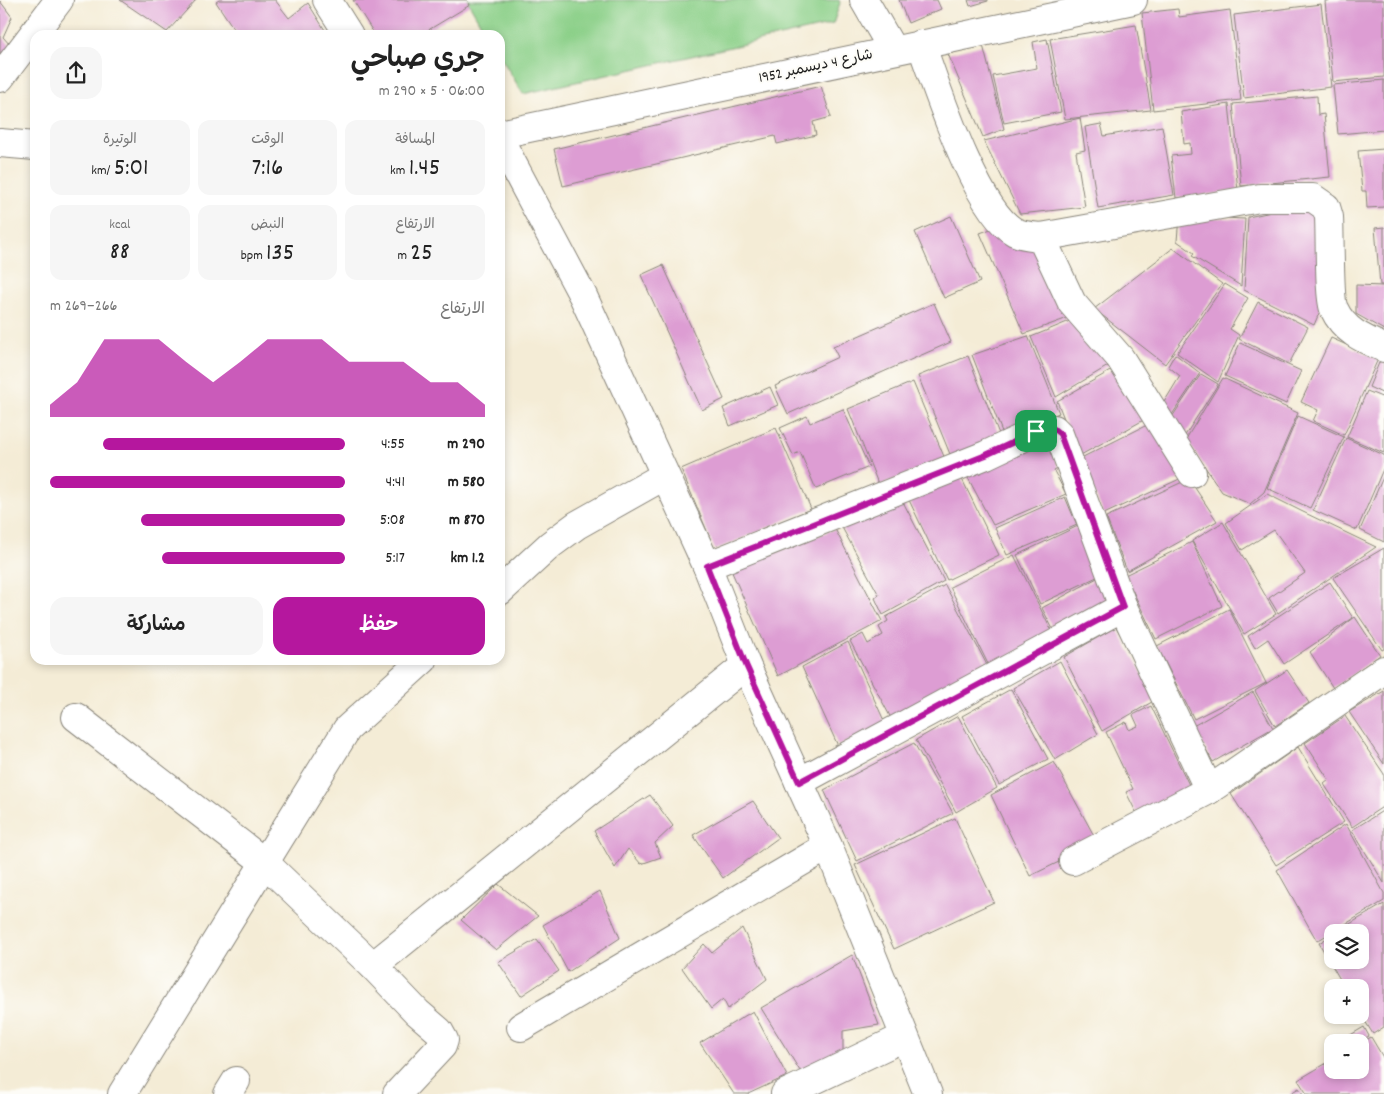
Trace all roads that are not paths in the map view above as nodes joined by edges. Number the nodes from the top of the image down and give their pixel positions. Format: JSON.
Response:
{"nodes":[{"id":1,"x":59,"y":0,"type":"edge"},
{"id":2,"x":327,"y":0,"type":"edge"},
{"id":3,"x":864,"y":0,"type":"edge"},
{"id":4,"x":1133,"y":0,"type":"edge"},
{"id":5,"x":36,"y":30,"type":"edge"},
{"id":6,"x":346,"y":30,"type":"edge"},
{"id":7,"x":30,"y":38,"type":"edge"},
{"id":8,"x":921,"y":44,"type":"junction"},
{"id":9,"x":893,"y":50,"type":"junction"},
{"id":10,"x":0,"y":78,"type":"edge"},
{"id":11,"x":505,"y":133,"type":"edge"},
{"id":12,"x":0,"y":142,"type":"edge"},
{"id":13,"x":30,"y":145,"type":"edge"},
{"id":14,"x":505,"y":149,"type":"edge"},
{"id":15,"x":1041,"y":237,"type":"junction"},
{"id":16,"x":1384,"y":348,"type":"edge"},
{"id":17,"x":1192,"y":473,"type":"dead end"},
{"id":18,"x":664,"y":476,"type":"junction"},
{"id":19,"x":707,"y":566,"type":"junction"},
{"id":20,"x":505,"y":586,"type":"edge"},
{"id":21,"x":1123,"y":607,"type":"junction"},
{"id":22,"x":418,"y":665,"type":"edge"},
{"id":23,"x":746,"y":665,"type":"junction"},
{"id":24,"x":1384,"y":670,"type":"edge"},
{"id":25,"x":76,"y":717,"type":"dead end"},
{"id":26,"x":799,"y":782,"type":"junction"},
{"id":27,"x":1209,"y":790,"type":"junction"},
{"id":28,"x":828,"y":846,"type":"junction"},
{"id":29,"x":1073,"y":861,"type":"dead end"},
{"id":30,"x":264,"y":862,"type":"junction"},
{"id":31,"x":373,"y":966,"type":"junction"},
{"id":32,"x":521,"y":1027,"type":"dead end"},
{"id":33,"x":904,"y":1038,"type":"junction"},
{"id":34,"x":122,"y":1094,"type":"edge"},
{"id":35,"x":397,"y":1094,"type":"edge"},
{"id":36,"x":785,"y":1094,"type":"edge"},
{"id":37,"x":928,"y":1094,"type":"edge"}],
"edges":[{"from":1,"to":5,"type":"street"},
{"from":2,"to":6,"type":"street"},
{"from":3,"to":9,"type":"street"},
{"from":4,"to":8,"type":"street","name":"شارع 4 ديسمبر 1952"},
{"from":7,"to":10,"type":"street"},
{"from":8,"to":9,"type":"street","name":"شارع 4 ديسمبر 1952"},
{"from":8,"to":15,"type":"street"},
{"from":9,"to":11,"type":"street","name":"شارع 4 ديسمبر 1952"},
{"from":12,"to":13,"type":"street"},
{"from":14,"to":18,"type":"street"},
{"from":15,"to":16,"type":"street"},
{"from":15,"to":17,"type":"street"},
{"from":18,"to":19,"type":"street"},
{"from":18,"to":20,"type":"street"},
{"from":19,"to":21,"type":"street"},
{"from":19,"to":23,"type":"street"},
{"from":21,"to":26,"type":"street"},
{"from":21,"to":27,"type":"street"},
{"from":22,"to":30,"type":"street"},
{"from":23,"to":26,"type":"street"},
{"from":23,"to":31,"type":"street"},
{"from":24,"to":27,"type":"street"},
{"from":25,"to":30,"type":"street"},
{"from":26,"to":28,"type":"street"},
{"from":27,"to":29,"type":"street"},
{"from":28,"to":32,"type":"street"},
{"from":28,"to":33,"type":"street"},
{"from":30,"to":31,"type":"street"},
{"from":30,"to":34,"type":"street"},
{"from":31,"to":35,"type":"street"},
{"from":33,"to":36,"type":"street"},
{"from":33,"to":37,"type":"street"}]}
